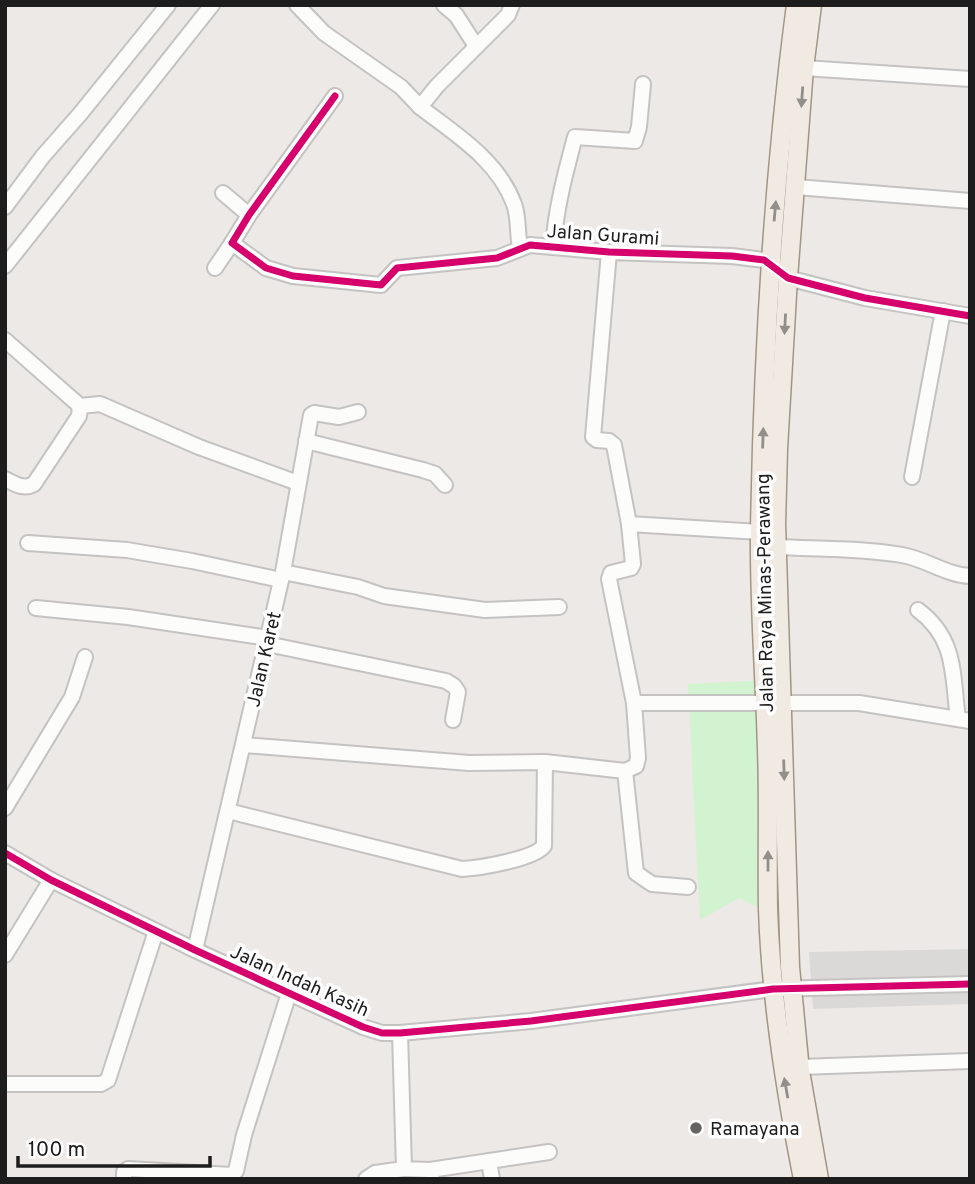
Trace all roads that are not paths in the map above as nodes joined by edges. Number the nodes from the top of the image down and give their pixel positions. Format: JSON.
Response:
{"nodes":[{"id":1,"x":168,"y":5,"type":"edge"},
{"id":2,"x":212,"y":5,"type":"edge"},
{"id":3,"x":296,"y":5,"type":"edge"},
{"id":4,"x":444,"y":5,"type":"edge"},
{"id":5,"x":512,"y":5,"type":"edge"},
{"id":6,"x":796,"y":5,"type":"edge"},
{"id":7,"x":812,"y":5,"type":"edge"},
{"id":8,"x":476,"y":46,"type":"junction"},
{"id":9,"x":804,"y":68,"type":"junction"},
{"id":10,"x":970,"y":79,"type":"edge"},
{"id":11,"x":643,"y":84,"type":"dead end"},
{"id":12,"x":335,"y":96,"type":"dead end"},
{"id":13,"x":419,"y":107,"type":"junction"},
{"id":14,"x":796,"y":187,"type":"junction"},
{"id":15,"x":223,"y":193,"type":"dead end"},
{"id":16,"x":970,"y":201,"type":"edge"},
{"id":17,"x":5,"y":207,"type":"edge"},
{"id":18,"x":249,"y":215,"type":"junction"},
{"id":19,"x":232,"y":243,"type":"junction"},
{"id":20,"x":520,"y":247,"type":"junction"},
{"id":21,"x":553,"y":247,"type":"junction"},
{"id":22,"x":609,"y":252,"type":"junction"},
{"id":23,"x":5,"y":266,"type":"edge"},
{"id":24,"x":770,"y":267,"type":"junction"},
{"id":25,"x":215,"y":268,"type":"dead end"},
{"id":26,"x":788,"y":278,"type":"junction"},
{"id":27,"x":943,"y":311,"type":"junction"},
{"id":28,"x":970,"y":316,"type":"edge"},
{"id":29,"x":5,"y":340,"type":"edge"},
{"id":30,"x":80,"y":406,"type":"junction"},
{"id":31,"x":358,"y":412,"type":"dead end"},
{"id":32,"x":306,"y":441,"type":"junction"},
{"id":33,"x":912,"y":477,"type":"dead end"},
{"id":34,"x":5,"y":479,"type":"edge"},
{"id":35,"x":298,"y":483,"type":"junction"},
{"id":36,"x":445,"y":485,"type":"dead end"},
{"id":37,"x":629,"y":524,"type":"junction"},
{"id":38,"x":760,"y":532,"type":"junction"},
{"id":39,"x":28,"y":543,"type":"dead end"},
{"id":40,"x":777,"y":547,"type":"junction"},
{"id":41,"x":282,"y":576,"type":"junction"},
{"id":42,"x":970,"y":576,"type":"edge"},
{"id":43,"x":559,"y":607,"type":"dead end"},
{"id":44,"x":36,"y":608,"type":"dead end"},
{"id":45,"x":918,"y":610,"type":"dead end"},
{"id":46,"x":267,"y":641,"type":"junction"},
{"id":47,"x":85,"y":657,"type":"dead end"},
{"id":48,"x":634,"y":702,"type":"junction"},
{"id":49,"x":774,"y":702,"type":"junction"},
{"id":50,"x":453,"y":720,"type":"dead end"},
{"id":51,"x":964,"y":720,"type":"edge"},
{"id":52,"x":244,"y":745,"type":"junction"},
{"id":53,"x":545,"y":762,"type":"junction"},
{"id":54,"x":625,"y":771,"type":"junction"},
{"id":55,"x":5,"y":808,"type":"edge"},
{"id":56,"x":228,"y":811,"type":"junction"},
{"id":57,"x":5,"y":853,"type":"edge"},
{"id":58,"x":51,"y":880,"type":"junction"},
{"id":59,"x":688,"y":887,"type":"dead end"},
{"id":60,"x":156,"y":931,"type":"junction"},
{"id":61,"x":195,"y":950,"type":"junction"},
{"id":62,"x":5,"y":955,"type":"edge"},
{"id":63,"x":970,"y":984,"type":"edge"},
{"id":64,"x":782,"y":989,"type":"junction"},
{"id":65,"x":289,"y":993,"type":"junction"},
{"id":66,"x":400,"y":1033,"type":"junction"},
{"id":67,"x":970,"y":1061,"type":"edge"},
{"id":68,"x":800,"y":1067,"type":"junction"},
{"id":69,"x":5,"y":1084,"type":"edge"},
{"id":70,"x":549,"y":1152,"type":"dead end"},
{"id":71,"x":489,"y":1161,"type":"junction"},
{"id":72,"x":404,"y":1169,"type":"junction"},
{"id":73,"x":431,"y":1175,"type":"edge"},
{"id":74,"x":124,"y":1179,"type":"edge"},
{"id":75,"x":366,"y":1179,"type":"edge"},
{"id":76,"x":492,"y":1179,"type":"edge"},
{"id":77,"x":803,"y":1179,"type":"edge"},
{"id":78,"x":819,"y":1179,"type":"edge"}],
"edges":[{"from":1,"to":17,"type":"street"},
{"from":2,"to":23,"type":"street"},
{"from":3,"to":13,"type":"street"},
{"from":4,"to":8,"type":"street"},
{"from":5,"to":8,"type":"street"},
{"from":24,"to":6,"type":"main road","name":"Jalan Raya Minas-Perawang","one_way":true},
{"from":7,"to":9,"type":"main road","name":"Jalan Raya Minas-Perawang"},
{"from":8,"to":13,"type":"street"},
{"from":9,"to":10,"type":"street"},
{"from":9,"to":14,"type":"main road","name":"Jalan Raya Minas-Perawang","one_way":true},
{"from":11,"to":21,"type":"street"},
{"from":12,"to":18,"type":"street"},
{"from":13,"to":20,"type":"street"},
{"from":14,"to":16,"type":"street"},
{"from":14,"to":26,"type":"main road","name":"Jalan Raya Minas-Perawang"},
{"from":15,"to":18,"type":"street"},
{"from":18,"to":19,"type":"street"},
{"from":19,"to":20,"type":"street","name":"Jalan Gurami"},
{"from":19,"to":25,"type":"street"},
{"from":20,"to":21,"type":"street","name":"Jalan Gurami"},
{"from":21,"to":22,"type":"street","name":"Jalan Gurami"},
{"from":22,"to":24,"type":"street","name":"Jalan Gurami"},
{"from":22,"to":37,"type":"street"},
{"from":24,"to":26,"type":"street","name":"Jalan Gurami"},
{"from":38,"to":24,"type":"main road","name":"Jalan Raya Minas-Perawang","one_way":true},
{"from":26,"to":27,"type":"street","name":"Jalan Gurami"},
{"from":26,"to":40,"type":"main road","name":"Jalan Raya Minas-Perawang","one_way":true},
{"from":27,"to":28,"type":"street","name":"Jalan Gurami"},
{"from":27,"to":33,"type":"street"},
{"from":29,"to":30,"type":"street"},
{"from":30,"to":34,"type":"street"},
{"from":30,"to":35,"type":"street"},
{"from":31,"to":32,"type":"street","name":"Jalan Karet"},
{"from":32,"to":35,"type":"street","name":"Jalan Karet"},
{"from":32,"to":36,"type":"street"},
{"from":35,"to":41,"type":"street","name":"Jalan Karet"},
{"from":37,"to":38,"type":"street"},
{"from":37,"to":48,"type":"street"},
{"from":38,"to":49,"type":"main road","name":"Jalan Raya Minas-Perawang"},
{"from":39,"to":41,"type":"street"},
{"from":40,"to":42,"type":"street"},
{"from":40,"to":49,"type":"main road","name":"Jalan Raya Minas-Perawang"},
{"from":41,"to":43,"type":"street"},
{"from":41,"to":46,"type":"street","name":"Jalan Karet"},
{"from":44,"to":46,"type":"street"},
{"from":45,"to":51,"type":"street"},
{"from":46,"to":50,"type":"street"},
{"from":46,"to":52,"type":"street","name":"Jalan Karet"},
{"from":47,"to":55,"type":"street"},
{"from":48,"to":49,"type":"street"},
{"from":48,"to":54,"type":"street"},
{"from":49,"to":51,"type":"street"},
{"from":49,"to":64,"type":"main road","name":"Jalan Raya Minas-Perawang"},
{"from":52,"to":53,"type":"street"},
{"from":52,"to":56,"type":"street","name":"Jalan Karet"},
{"from":53,"to":54,"type":"street"},
{"from":53,"to":56,"type":"street"},
{"from":54,"to":59,"type":"street"},
{"from":56,"to":61,"type":"street","name":"Jalan Karet"},
{"from":57,"to":58,"type":"street","name":"Jalan Indah Kasih"},
{"from":58,"to":60,"type":"street","name":"Jalan Indah Kasih"},
{"from":58,"to":62,"type":"street"},
{"from":60,"to":61,"type":"street","name":"Jalan Indah Kasih"},
{"from":60,"to":69,"type":"street"},
{"from":61,"to":65,"type":"street","name":"Jalan Indah Kasih"},
{"from":63,"to":64,"type":"street","name":"Jalan Indah Kasih"},
{"from":64,"to":66,"type":"street","name":"Jalan Indah Kasih"},
{"from":64,"to":68,"type":"main road","name":"Jalan Raya Minas-Perawang"},
{"from":77,"to":64,"type":"main road","name":"Jalan Raya Minas-Perawang","one_way":true},
{"from":65,"to":66,"type":"street","name":"Jalan Indah Kasih"},
{"from":65,"to":74,"type":"street"},
{"from":66,"to":72,"type":"street"},
{"from":67,"to":68,"type":"street"},
{"from":68,"to":78,"type":"main road","name":"Jalan Raya Minas-Perawang"},
{"from":70,"to":71,"type":"street"},
{"from":71,"to":73,"type":"street"},
{"from":71,"to":76,"type":"street"},
{"from":72,"to":73,"type":"street"},
{"from":72,"to":75,"type":"street"}]}
